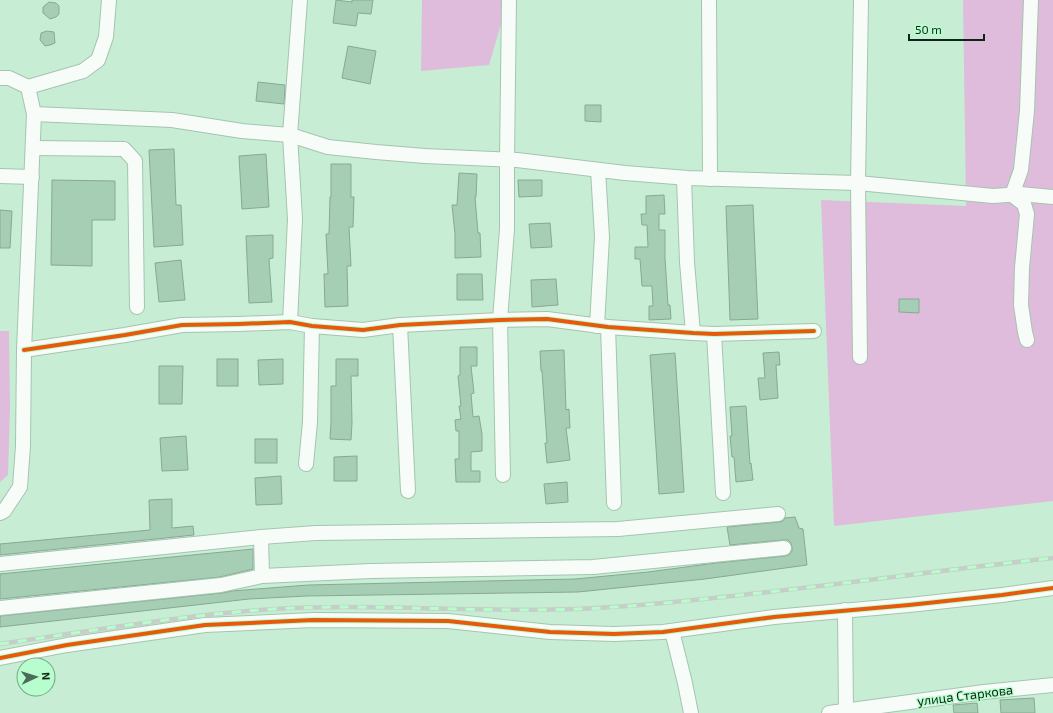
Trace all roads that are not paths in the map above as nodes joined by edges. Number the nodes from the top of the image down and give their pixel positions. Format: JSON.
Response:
{"nodes":[{"id":1,"x":109,"y":0,"type":"edge"},
{"id":2,"x":300,"y":0,"type":"edge"},
{"id":3,"x":509,"y":0,"type":"edge"},
{"id":4,"x":709,"y":0,"type":"edge"},
{"id":5,"x":861,"y":0,"type":"edge"},
{"id":6,"x":1031,"y":0,"type":"edge"},
{"id":7,"x":0,"y":78,"type":"edge"},
{"id":8,"x":28,"y":87,"type":"junction"},
{"id":9,"x":34,"y":114,"type":"junction"},
{"id":10,"x":290,"y":135,"type":"junction"},
{"id":11,"x":33,"y":148,"type":"junction"},
{"id":12,"x":507,"y":160,"type":"junction"},
{"id":13,"x":598,"y":170,"type":"junction"},
{"id":14,"x":0,"y":176,"type":"edge"},
{"id":15,"x":32,"y":177,"type":"junction"},
{"id":16,"x":686,"y":178,"type":"junction"},
{"id":17,"x":710,"y":179,"type":"junction"},
{"id":18,"x":858,"y":183,"type":"junction"},
{"id":19,"x":1012,"y":195,"type":"junction"},
{"id":20,"x":1053,"y":197,"type":"edge"},
{"id":21,"x":137,"y":307,"type":"dead end"},
{"id":22,"x":500,"y":320,"type":"junction"},
{"id":23,"x":290,"y":322,"type":"junction"},
{"id":24,"x":400,"y":325,"type":"junction"},
{"id":25,"x":312,"y":326,"type":"junction"},
{"id":26,"x":602,"y":327,"type":"junction"},
{"id":27,"x":814,"y":331,"type":"dead end"},
{"id":28,"x":693,"y":333,"type":"junction"},
{"id":29,"x":714,"y":334,"type":"junction"},
{"id":30,"x":1027,"y":340,"type":"dead end"},
{"id":31,"x":24,"y":350,"type":"junction"},
{"id":32,"x":860,"y":357,"type":"dead end"},
{"id":33,"x":306,"y":464,"type":"dead end"},
{"id":34,"x":504,"y":475,"type":"dead end"},
{"id":35,"x":408,"y":490,"type":"dead end"},
{"id":36,"x":723,"y":493,"type":"dead end"},
{"id":37,"x":614,"y":503,"type":"dead end"},
{"id":38,"x":0,"y":513,"type":"edge"},
{"id":39,"x":778,"y":514,"type":"dead end"},
{"id":40,"x":261,"y":537,"type":"junction"},
{"id":41,"x":784,"y":548,"type":"dead end"},
{"id":42,"x":0,"y":564,"type":"edge"},
{"id":43,"x":262,"y":576,"type":"junction"},
{"id":44,"x":1053,"y":588,"type":"edge"},
{"id":45,"x":0,"y":608,"type":"edge"},
{"id":46,"x":845,"y":610,"type":"junction"},
{"id":47,"x":672,"y":631,"type":"junction"},
{"id":48,"x":0,"y":658,"type":"edge"},
{"id":49,"x":1053,"y":685,"type":"edge"},
{"id":50,"x":846,"y":712,"type":"edge"},
{"id":51,"x":691,"y":713,"type":"edge"},
{"id":52,"x":829,"y":713,"type":"edge"}],
"edges":[{"from":1,"to":8,"type":"street"},
{"from":2,"to":10,"type":"street"},
{"from":3,"to":12,"type":"street"},
{"from":4,"to":17,"type":"street"},
{"from":5,"to":18,"type":"street"},
{"from":6,"to":19,"type":"street"},
{"from":7,"to":8,"type":"street"},
{"from":8,"to":9,"type":"street"},
{"from":9,"to":10,"type":"street"},
{"from":9,"to":11,"type":"street"},
{"from":10,"to":12,"type":"street"},
{"from":10,"to":23,"type":"street"},
{"from":11,"to":15,"type":"street"},
{"from":11,"to":21,"type":"street"},
{"from":12,"to":13,"type":"street"},
{"from":12,"to":22,"type":"street"},
{"from":13,"to":16,"type":"street"},
{"from":13,"to":26,"type":"street"},
{"from":14,"to":15,"type":"street"},
{"from":15,"to":31,"type":"street"},
{"from":16,"to":17,"type":"street"},
{"from":16,"to":28,"type":"street"},
{"from":17,"to":18,"type":"street"},
{"from":18,"to":19,"type":"street"},
{"from":18,"to":32,"type":"street"},
{"from":19,"to":20,"type":"street"},
{"from":19,"to":30,"type":"street"},
{"from":22,"to":24,"type":"street"},
{"from":22,"to":26,"type":"street"},
{"from":22,"to":34,"type":"street"},
{"from":23,"to":25,"type":"street"},
{"from":23,"to":31,"type":"street"},
{"from":24,"to":25,"type":"street"},
{"from":24,"to":35,"type":"street"},
{"from":25,"to":33,"type":"street"},
{"from":26,"to":28,"type":"street"},
{"from":26,"to":37,"type":"street"},
{"from":27,"to":29,"type":"street"},
{"from":28,"to":29,"type":"street"},
{"from":29,"to":36,"type":"street"},
{"from":31,"to":38,"type":"street"},
{"from":39,"to":40,"type":"street"},
{"from":40,"to":42,"type":"street"},
{"from":40,"to":43,"type":"street"},
{"from":41,"to":43,"type":"street"},
{"from":43,"to":45,"type":"street"},
{"from":44,"to":46,"type":"street"},
{"from":46,"to":47,"type":"street"},
{"from":46,"to":50,"type":"street"},
{"from":47,"to":48,"type":"street"},
{"from":47,"to":51,"type":"street"},
{"from":49,"to":50,"type":"street","name":"улица Старкова"},
{"from":50,"to":52,"type":"street","name":"улица Старкова"}]}
